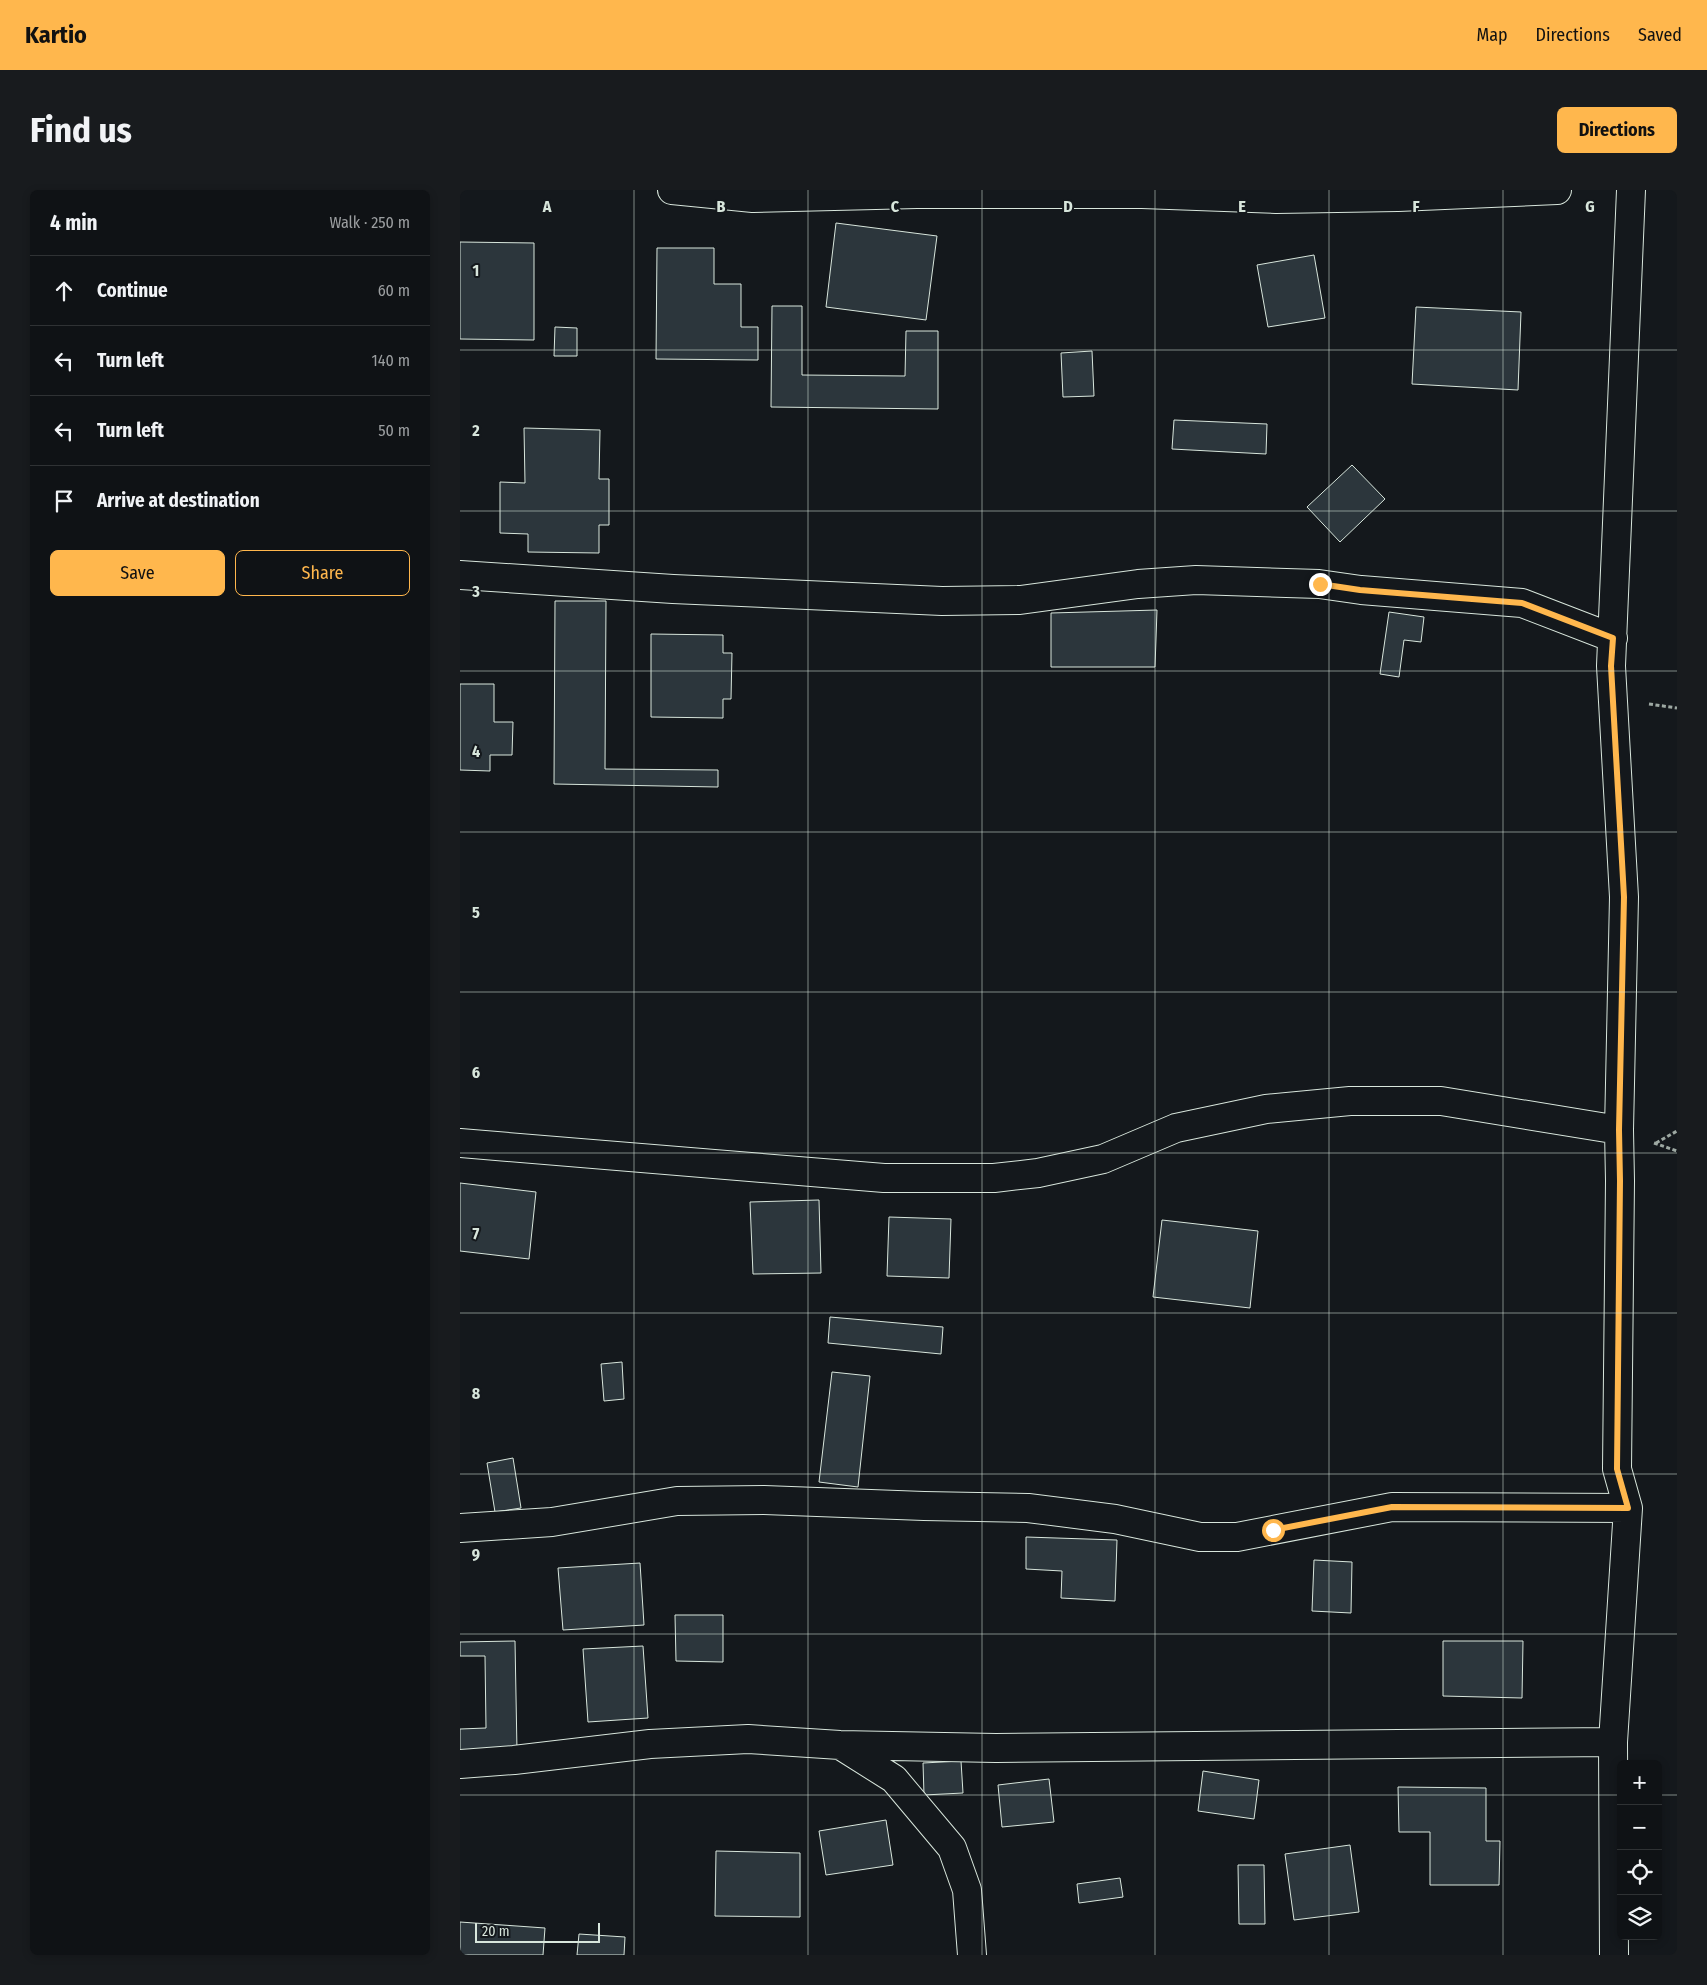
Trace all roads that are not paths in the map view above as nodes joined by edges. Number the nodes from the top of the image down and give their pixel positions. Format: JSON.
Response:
{"nodes":[{"id":1,"x":672,"y":190,"type":"edge"},
{"id":2,"x":1557,"y":190,"type":"edge"},
{"id":3,"x":1631,"y":190,"type":"edge"},
{"id":4,"x":460,"y":576,"type":"edge"},
{"id":5,"x":1613,"y":638,"type":"junction"},
{"id":6,"x":1619,"y":1130,"type":"junction"},
{"id":7,"x":460,"y":1143,"type":"edge"},
{"id":8,"x":1628,"y":1508,"type":"junction"},
{"id":9,"x":460,"y":1528,"type":"edge"},
{"id":10,"x":1613,"y":1742,"type":"junction"},
{"id":11,"x":840,"y":1745,"type":"junction"},
{"id":12,"x":460,"y":1764,"type":"edge"},
{"id":13,"x":972,"y":1955,"type":"edge"},
{"id":14,"x":1614,"y":1955,"type":"edge"}],
"edges":[{"from":1,"to":2,"type":"street"},
{"from":3,"to":5,"type":"street"},
{"from":4,"to":5,"type":"street"},
{"from":5,"to":6,"type":"street"},
{"from":6,"to":7,"type":"street"},
{"from":6,"to":8,"type":"street"},
{"from":8,"to":9,"type":"street"},
{"from":8,"to":10,"type":"street"},
{"from":10,"to":11,"type":"street"},
{"from":10,"to":14,"type":"street"},
{"from":11,"to":12,"type":"street"},
{"from":11,"to":13,"type":"street"}]}
